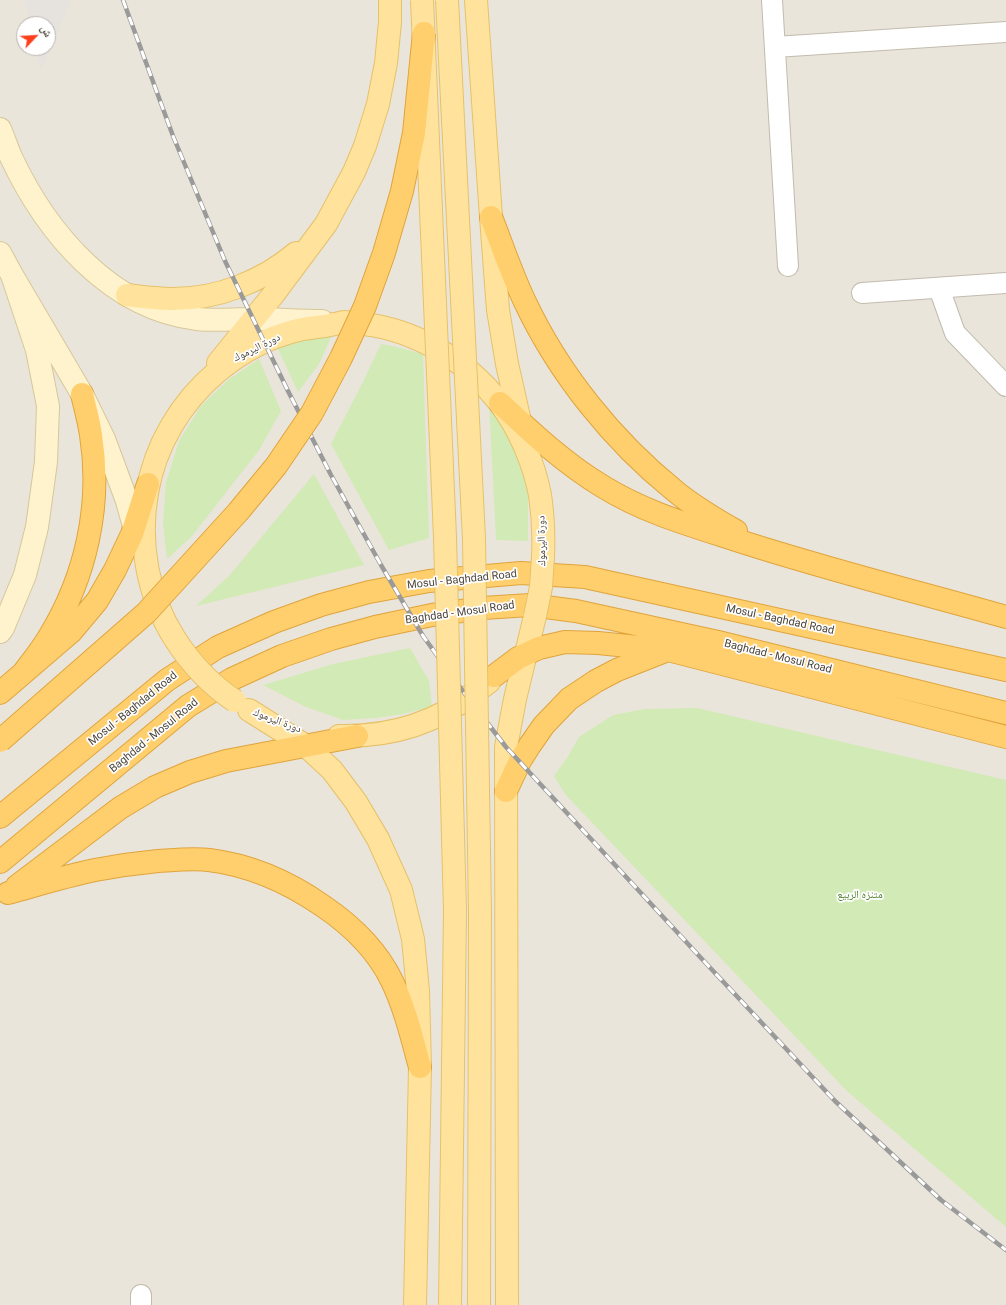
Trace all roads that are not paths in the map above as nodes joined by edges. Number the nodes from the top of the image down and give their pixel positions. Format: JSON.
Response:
{"nodes":[{"id":1,"x":390,"y":0,"type":"edge"},
{"id":2,"x":422,"y":0,"type":"edge"},
{"id":3,"x":447,"y":0,"type":"edge"},
{"id":4,"x":476,"y":0,"type":"edge"},
{"id":5,"x":772,"y":0,"type":"edge"},
{"id":6,"x":1006,"y":32,"type":"edge"},
{"id":7,"x":424,"y":33,"type":"junction"},
{"id":8,"x":775,"y":48,"type":"junction"},
{"id":9,"x":0,"y":129,"type":"edge"},
{"id":10,"x":491,"y":218,"type":"junction"},
{"id":11,"x":326,"y":224,"type":"junction"},
{"id":12,"x":0,"y":253,"type":"edge"},
{"id":13,"x":788,"y":266,"type":"dead end"},
{"id":14,"x":12,"y":275,"type":"junction"},
{"id":15,"x":1006,"y":284,"type":"edge"},
{"id":16,"x":939,"y":288,"type":"junction"},
{"id":17,"x":862,"y":293,"type":"dead end"},
{"id":18,"x":127,"y":294,"type":"junction"},
{"id":19,"x":253,"y":319,"type":"junction"},
{"id":20,"x":345,"y":322,"type":"junction"},
{"id":21,"x":1006,"y":386,"type":"edge"},
{"id":22,"x":82,"y":394,"type":"junction"},
{"id":23,"x":191,"y":398,"type":"junction"},
{"id":24,"x":500,"y":403,"type":"junction"},
{"id":25,"x":521,"y":422,"type":"junction"},
{"id":26,"x":528,"y":455,"type":"junction"},
{"id":27,"x":148,"y":484,"type":"junction"},
{"id":28,"x":134,"y":526,"type":"junction"},
{"id":29,"x":765,"y":550,"type":"junction"},
{"id":30,"x":147,"y":572,"type":"junction"},
{"id":31,"x":535,"y":616,"type":"junction"},
{"id":32,"x":1006,"y":617,"type":"edge"},
{"id":33,"x":0,"y":632,"type":"edge"},
{"id":34,"x":668,"y":650,"type":"junction"},
{"id":35,"x":526,"y":654,"type":"junction"},
{"id":36,"x":1006,"y":670,"type":"edge"},
{"id":37,"x":24,"y":672,"type":"junction"},
{"id":38,"x":494,"y":676,"type":"junction"},
{"id":39,"x":0,"y":693,"type":"edge"},
{"id":40,"x":242,"y":705,"type":"junction"},
{"id":41,"x":1006,"y":713,"type":"edge"},
{"id":42,"x":357,"y":736,"type":"junction"},
{"id":43,"x":1006,"y":737,"type":"edge"},
{"id":44,"x":0,"y":741,"type":"edge"},
{"id":45,"x":306,"y":746,"type":"junction"},
{"id":46,"x":506,"y":791,"type":"junction"},
{"id":47,"x":0,"y":817,"type":"edge"},
{"id":48,"x":0,"y":862,"type":"edge"},
{"id":49,"x":4,"y":896,"type":"edge"},
{"id":50,"x":420,"y":1067,"type":"junction"},
{"id":51,"x":415,"y":1305,"type":"edge"},
{"id":52,"x":450,"y":1305,"type":"edge"},
{"id":53,"x":479,"y":1305,"type":"edge"},
{"id":54,"x":507,"y":1305,"type":"edge"}],
"edges":[{"from":1,"to":11,"type":"main road"},
{"from":2,"to":7,"type":"main road","bridge":true},
{"from":3,"to":53,"type":"main road","bridge":true},
{"from":4,"to":10,"type":"main road"},
{"from":5,"to":8,"type":"street"},
{"from":6,"to":8,"type":"street"},
{"from":7,"to":44,"type":"highway","bridge":true},
{"from":7,"to":52,"type":"main road","bridge":true},
{"from":8,"to":13,"type":"street"},
{"from":9,"to":18,"type":"main road"},
{"from":10,"to":25,"type":"main road"},
{"from":10,"to":29,"type":"highway"},
{"from":11,"to":18,"type":"main road"},
{"from":11,"to":19,"type":"main road"},
{"from":12,"to":14,"type":"main road"},
{"from":14,"to":22,"type":"main road"},
{"from":14,"to":33,"type":"main road"},
{"from":15,"to":16,"type":"street"},
{"from":16,"to":17,"type":"street"},
{"from":16,"to":21,"type":"street"},
{"from":18,"to":19,"type":"main road"},
{"from":19,"to":20,"type":"main road"},
{"from":19,"to":23,"type":"main road"},
{"from":20,"to":23,"type":"main road","name":"دورة اليرموك"},
{"from":20,"to":24,"type":"main road","name":"دورة اليرموك"},
{"from":22,"to":28,"type":"main road"},
{"from":22,"to":37,"type":"highway"},
{"from":23,"to":27,"type":"main road","name":"دورة اليرموك"},
{"from":24,"to":25,"type":"highway"},
{"from":24,"to":26,"type":"main road","name":"دورة اليرموك"},
{"from":25,"to":26,"type":"main road"},
{"from":25,"to":29,"type":"highway"},
{"from":26,"to":31,"type":"main road","name":"دورة اليرموك","bridge":true},
{"from":27,"to":28,"type":"highway"},
{"from":27,"to":30,"type":"main road","name":"دورة اليرموك"},
{"from":28,"to":30,"type":"main road"},
{"from":28,"to":37,"type":"highway"},
{"from":29,"to":32,"type":"highway"},
{"from":30,"to":40,"type":"main road","name":"دورة اليرموك","bridge":true},
{"from":31,"to":35,"type":"main road"},
{"from":31,"to":38,"type":"main road","name":"دورة اليرموك"},
{"from":34,"to":35,"type":"highway"},
{"from":34,"to":43,"type":"highway"},
{"from":34,"to":46,"type":"highway"},
{"from":35,"to":38,"type":"highway"},
{"from":35,"to":46,"type":"main road"},
{"from":36,"to":47,"type":"highway","name":"Mosul - Baghdad Road"},
{"from":37,"to":39,"type":"highway"},
{"from":38,"to":42,"type":"main road","name":"دورة اليرموك"},
{"from":40,"to":42,"type":"main road","name":"دورة اليرموك"},
{"from":40,"to":45,"type":"main road"},
{"from":41,"to":48,"type":"highway","name":"Baghdad - Mosul Road"},
{"from":42,"to":45,"type":"highway"},
{"from":45,"to":49,"type":"highway"},
{"from":45,"to":50,"type":"main road"},
{"from":46,"to":54,"type":"main road"},
{"from":49,"to":50,"type":"highway"},
{"from":50,"to":51,"type":"main road"}]}
